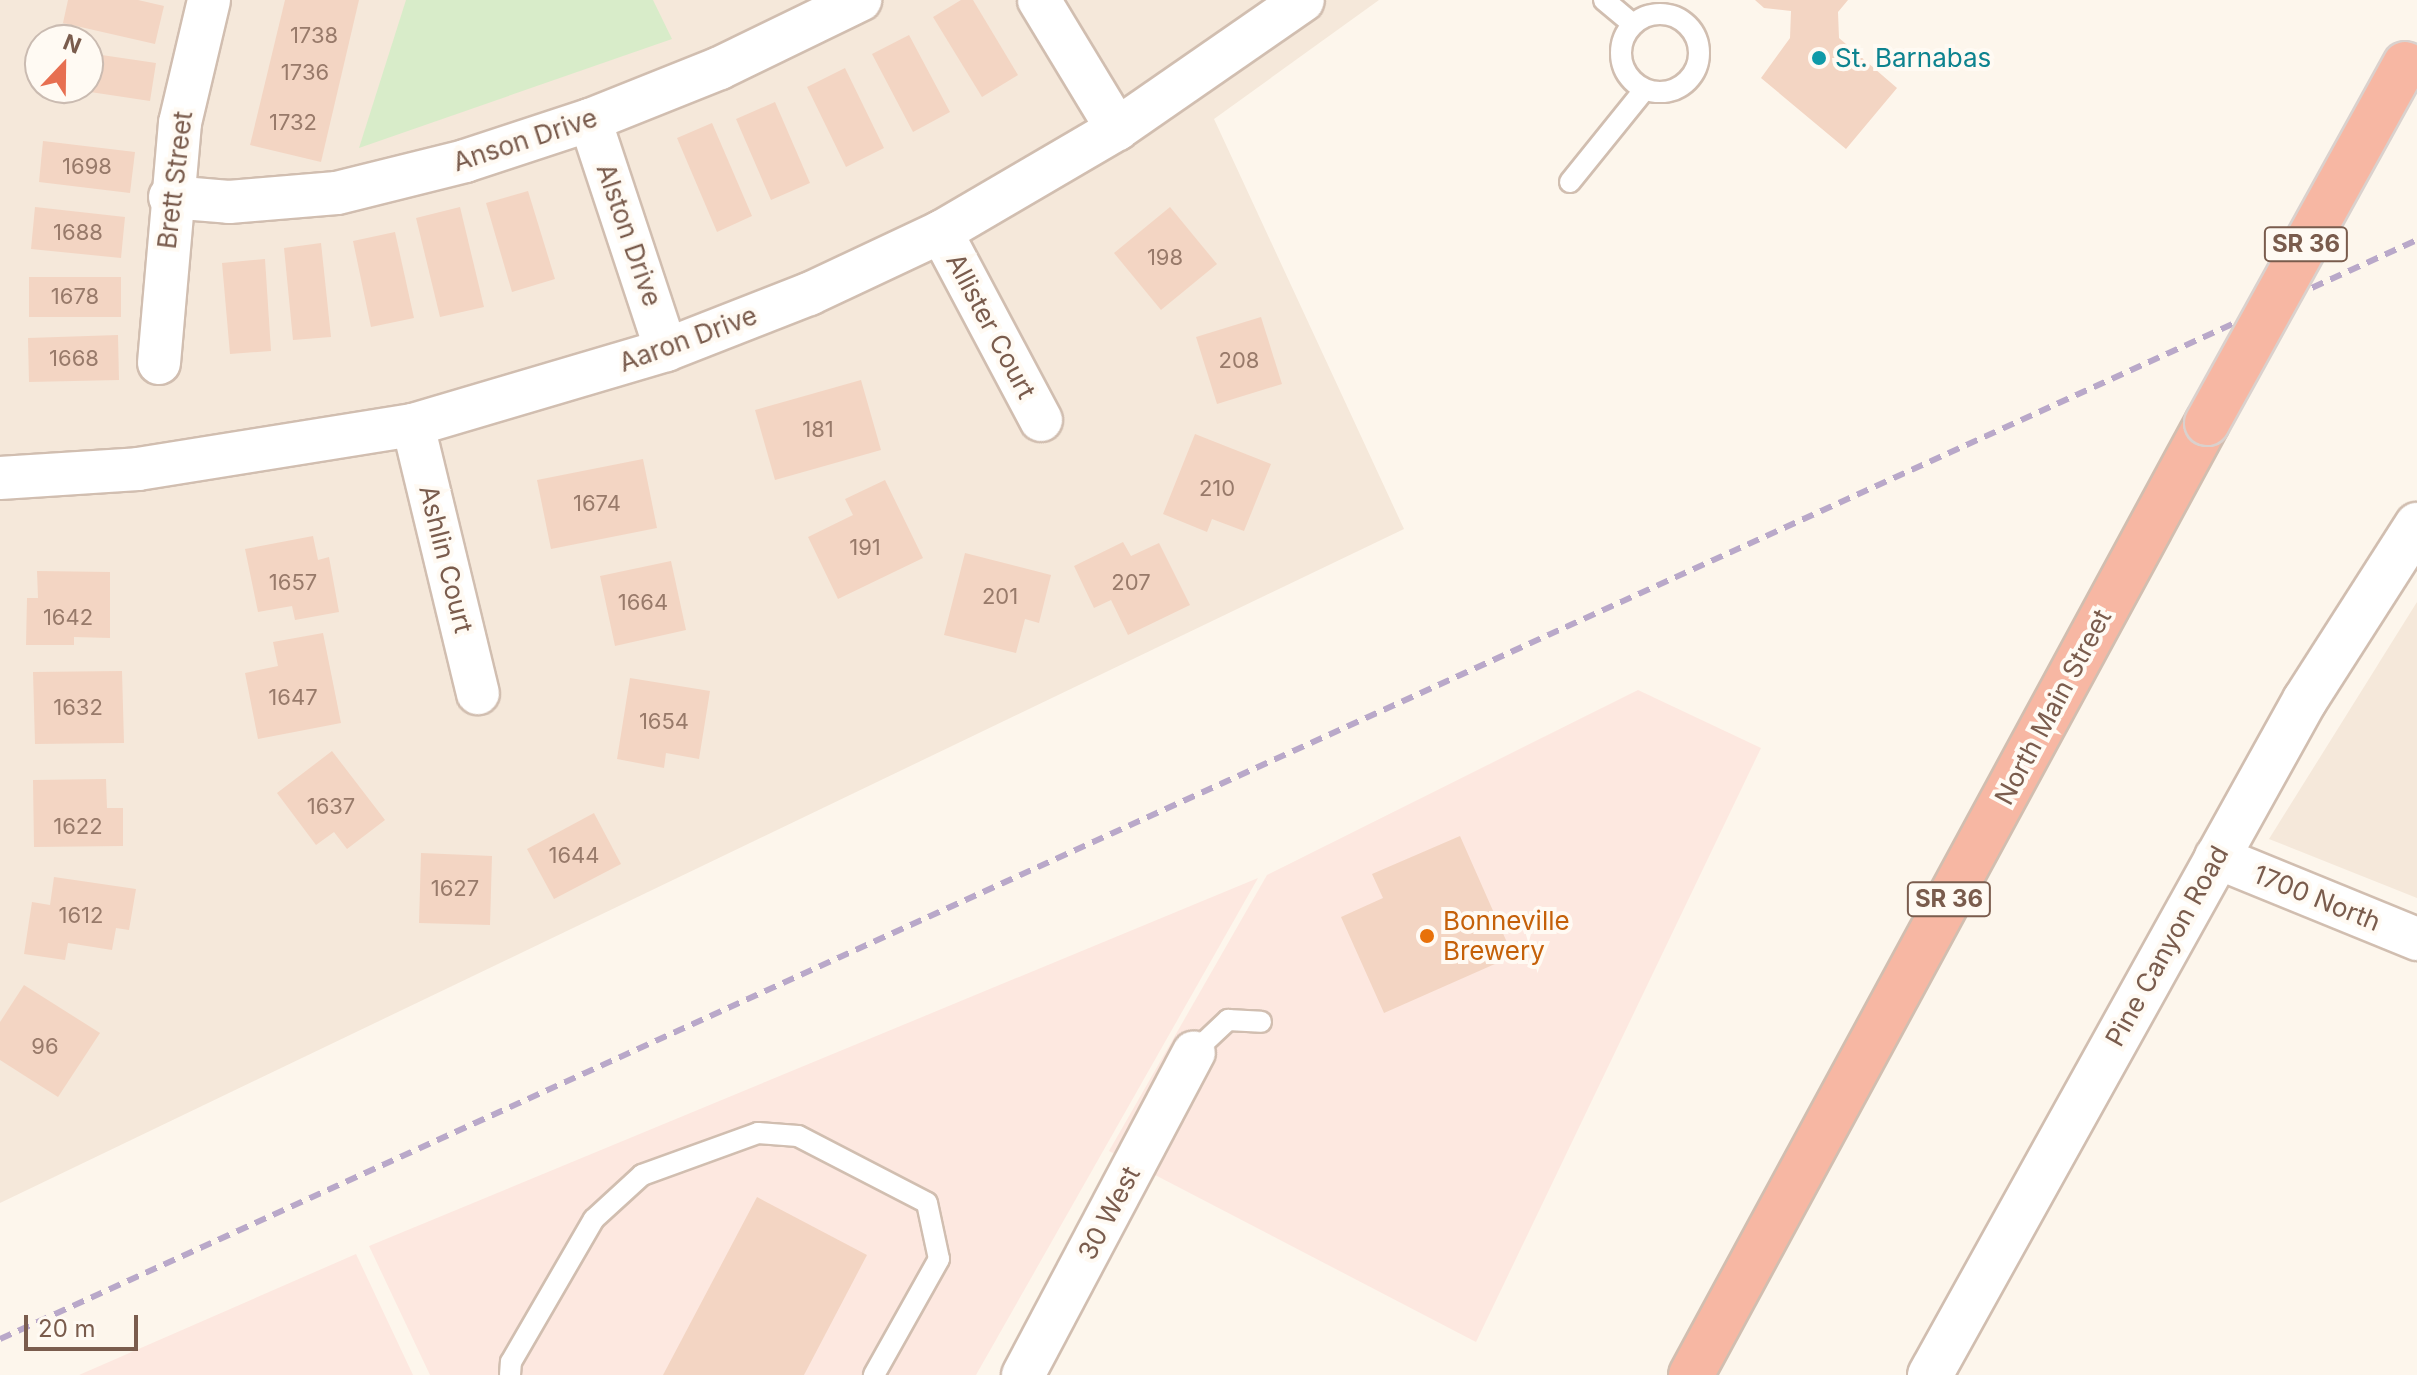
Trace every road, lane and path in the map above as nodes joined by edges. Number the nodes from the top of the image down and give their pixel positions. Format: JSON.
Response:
{"nodes":[{"id":1,"x":209,"y":0,"type":"edge"},
{"id":2,"x":860,"y":0,"type":"edge"},
{"id":3,"x":1039,"y":0,"type":"edge"},
{"id":4,"x":1303,"y":0,"type":"edge"},
{"id":5,"x":1604,"y":0,"type":"edge"},
{"id":6,"x":1633,"y":24,"type":"junction"},
{"id":7,"x":2411,"y":52,"type":"edge"},
{"id":8,"x":1645,"y":89,"type":"junction"},
{"id":9,"x":590,"y":120,"type":"junction"},
{"id":10,"x":1117,"y":129,"type":"junction"},
{"id":11,"x":1570,"y":182,"type":"dead end"},
{"id":12,"x":170,"y":197,"type":"junction"},
{"id":13,"x":941,"y":232,"type":"junction"},
{"id":14,"x":666,"y":350,"type":"junction"},
{"id":15,"x":159,"y":363,"type":"dead end"},
{"id":16,"x":1041,"y":420,"type":"dead end"},
{"id":17,"x":413,"y":425,"type":"junction"},
{"id":18,"x":0,"y":478,"type":"edge"},
{"id":19,"x":2417,"y":525,"type":"edge"},
{"id":20,"x":478,"y":693,"type":"dead end"},
{"id":21,"x":2216,"y":857,"type":"junction"},
{"id":22,"x":2417,"y":939,"type":"edge"},
{"id":23,"x":1261,"y":1022,"type":"dead end"},
{"id":24,"x":1194,"y":1052,"type":"joint"},
{"id":25,"x":510,"y":1375,"type":"edge"},
{"id":26,"x":874,"y":1375,"type":"edge"},
{"id":27,"x":1023,"y":1375,"type":"edge"},
{"id":28,"x":1691,"y":1375,"type":"edge"},
{"id":29,"x":1930,"y":1375,"type":"edge"}],
"edges":[{"from":1,"to":12,"type":"street","name":"Brett Street"},
{"from":2,"to":9,"type":"street","name":"Anson Drive"},
{"from":3,"to":10,"type":"street"},
{"from":4,"to":10,"type":"street","name":"Aaron Drive"},
{"from":5,"to":6,"type":"lane"},
{"from":6,"to":8,"type":"lane"},
{"from":6,"to":8,"type":"lane"},
{"from":7,"to":28,"type":"highway","name":"North Main Street","number":"SR 36","bridge":true},
{"from":8,"to":11,"type":"lane"},
{"from":9,"to":12,"type":"street","name":"Anson Drive"},
{"from":9,"to":14,"type":"street","name":"Alston Drive"},
{"from":10,"to":13,"type":"street","name":"Aaron Drive"},
{"from":12,"to":15,"type":"street","name":"Brett Street"},
{"from":13,"to":14,"type":"street","name":"Aaron Drive"},
{"from":13,"to":16,"type":"street","name":"Allister Court"},
{"from":14,"to":17,"type":"street","name":"Aaron Drive"},
{"from":17,"to":18,"type":"street","name":"Aaron Drive"},
{"from":17,"to":20,"type":"street","name":"Ashlin Court"},
{"from":19,"to":21,"type":"street","name":"Pine Canyon Road"},
{"from":21,"to":22,"type":"street","name":"1700 North"},
{"from":21,"to":29,"type":"street","name":"Pine Canyon Road"},
{"from":23,"to":24,"type":"lane"},
{"from":24,"to":27,"type":"street","name":"30 West"},
{"from":25,"to":26,"type":"lane"}]}
